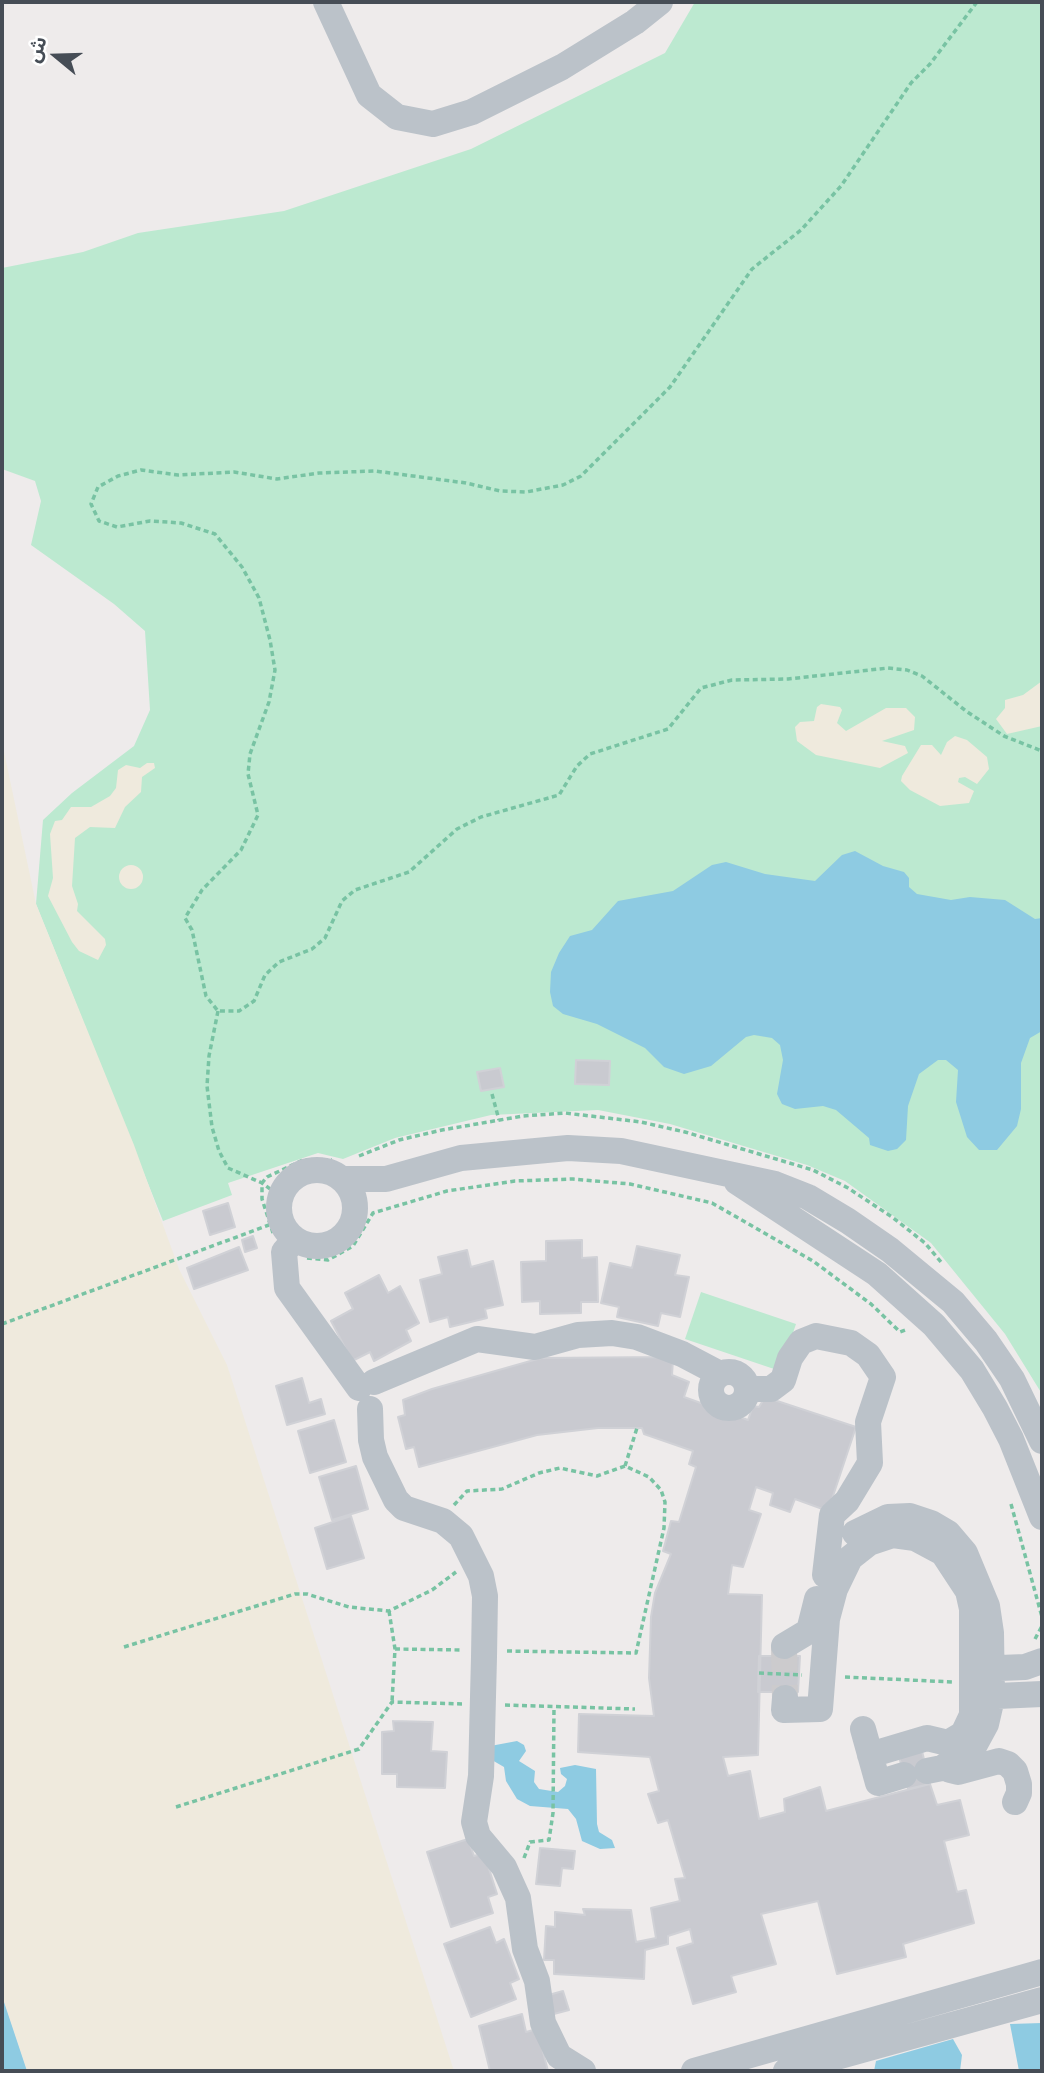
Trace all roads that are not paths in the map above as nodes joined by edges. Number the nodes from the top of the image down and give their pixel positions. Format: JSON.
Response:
{"nodes":[{"id":1,"x":326,"y":2,"type":"edge"},
{"id":2,"x":660,"y":2,"type":"edge"},
{"id":3,"x":726,"y":1175,"type":"junction"},
{"id":4,"x":386,"y":1179,"type":"junction"},
{"id":5,"x":342,"y":1180,"type":"junction"},
{"id":6,"x":355,"y":1211,"type":"junction"},
{"id":7,"x":290,"y":1245,"type":"junction"},
{"id":8,"x":918,"y":1273,"type":"junction"},
{"id":9,"x":901,"y":1295,"type":"junction"},
{"id":10,"x":368,"y":1393,"type":"junction"},
{"id":11,"x":1042,"y":1441,"type":"edge"},
{"id":12,"x":1042,"y":1517,"type":"edge"},
{"id":13,"x":825,"y":1575,"type":"junction"},
{"id":14,"x":784,"y":1646,"type":"dead end"},
{"id":15,"x":1042,"y":1661,"type":"edge"},
{"id":16,"x":981,"y":1683,"type":"junction"},
{"id":17,"x":1042,"y":1694,"type":"edge"},
{"id":18,"x":785,"y":1698,"type":"dead end"},
{"id":19,"x":863,"y":1729,"type":"dead end"},
{"id":20,"x":870,"y":1755,"type":"junction"},
{"id":21,"x":924,"y":1771,"type":"junction"},
{"id":22,"x":1015,"y":1802,"type":"dead end"},
{"id":23,"x":1042,"y":1972,"type":"edge"},
{"id":24,"x":1042,"y":2000,"type":"edge"},
{"id":25,"x":583,"y":2071,"type":"edge"},
{"id":26,"x":694,"y":2071,"type":"edge"},
{"id":27,"x":786,"y":2071,"type":"edge"}],
"edges":[{"from":1,"to":2,"type":"street"},
{"from":3,"to":4,"type":"street"},
{"from":3,"to":8,"type":"street"},
{"from":3,"to":9,"type":"street"},
{"from":4,"to":5,"type":"street"},
{"from":4,"to":6,"type":"street"},
{"from":5,"to":6,"type":"street"},
{"from":5,"to":7,"type":"street"},
{"from":6,"to":7,"type":"street"},
{"from":7,"to":10,"type":"street"},
{"from":8,"to":9,"type":"street"},
{"from":8,"to":11,"type":"street"},
{"from":9,"to":12,"type":"street"},
{"from":10,"to":13,"type":"street"},
{"from":10,"to":25,"type":"street"},
{"from":13,"to":14,"type":"street"},
{"from":13,"to":16,"type":"street"},
{"from":15,"to":16,"type":"street"},
{"from":16,"to":17,"type":"street"},
{"from":16,"to":18,"type":"street"},
{"from":16,"to":20,"type":"street"},
{"from":16,"to":21,"type":"street"},
{"from":19,"to":20,"type":"street"},
{"from":20,"to":21,"type":"street"},
{"from":21,"to":22,"type":"street"},
{"from":23,"to":26,"type":"street"},
{"from":24,"to":27,"type":"street"}]}
